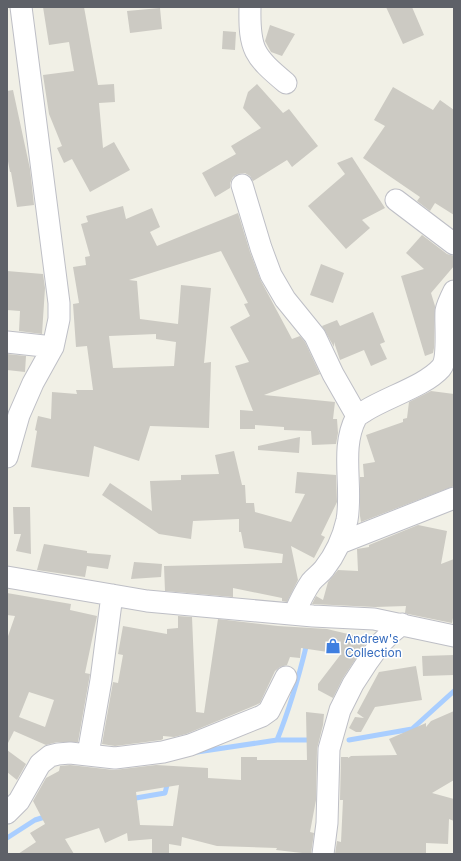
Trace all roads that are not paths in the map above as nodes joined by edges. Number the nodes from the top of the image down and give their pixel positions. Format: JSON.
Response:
{"nodes":[{"id":1,"x":21,"y":7,"type":"edge"},
{"id":2,"x":250,"y":7,"type":"edge"},
{"id":3,"x":286,"y":83,"type":"dead end"},
{"id":4,"x":242,"y":185,"type":"dead end"},
{"id":5,"x":396,"y":200,"type":"dead end"},
{"id":6,"x":454,"y":244,"type":"edge"},
{"id":7,"x":454,"y":291,"type":"edge"},
{"id":8,"x":7,"y":342,"type":"edge"},
{"id":9,"x":54,"y":346,"type":"junction"},
{"id":10,"x":357,"y":416,"type":"junction"},
{"id":11,"x":7,"y":457,"type":"edge"},
{"id":12,"x":454,"y":498,"type":"edge"},
{"id":13,"x":340,"y":543,"type":"junction"},
{"id":14,"x":7,"y":577,"type":"edge"},
{"id":15,"x":112,"y":595,"type":"junction"},
{"id":16,"x":294,"y":614,"type":"junction"},
{"id":17,"x":402,"y":624,"type":"junction"},
{"id":18,"x":454,"y":636,"type":"edge"},
{"id":19,"x":286,"y":677,"type":"dead end"},
{"id":20,"x":88,"y":754,"type":"junction"},
{"id":21,"x":7,"y":813,"type":"edge"},
{"id":22,"x":323,"y":854,"type":"edge"}],
"edges":[{"from":1,"to":9,"type":"street"},
{"from":2,"to":3,"type":"street"},
{"from":4,"to":10,"type":"street"},
{"from":5,"to":6,"type":"street"},
{"from":7,"to":10,"type":"street"},
{"from":8,"to":9,"type":"street"},
{"from":9,"to":11,"type":"street"},
{"from":10,"to":13,"type":"street"},
{"from":12,"to":13,"type":"street"},
{"from":13,"to":16,"type":"street"},
{"from":14,"to":15,"type":"street"},
{"from":15,"to":16,"type":"street"},
{"from":15,"to":20,"type":"street"},
{"from":16,"to":17,"type":"street"},
{"from":17,"to":18,"type":"street"},
{"from":17,"to":22,"type":"street"},
{"from":19,"to":20,"type":"street"},
{"from":20,"to":21,"type":"street"}]}
